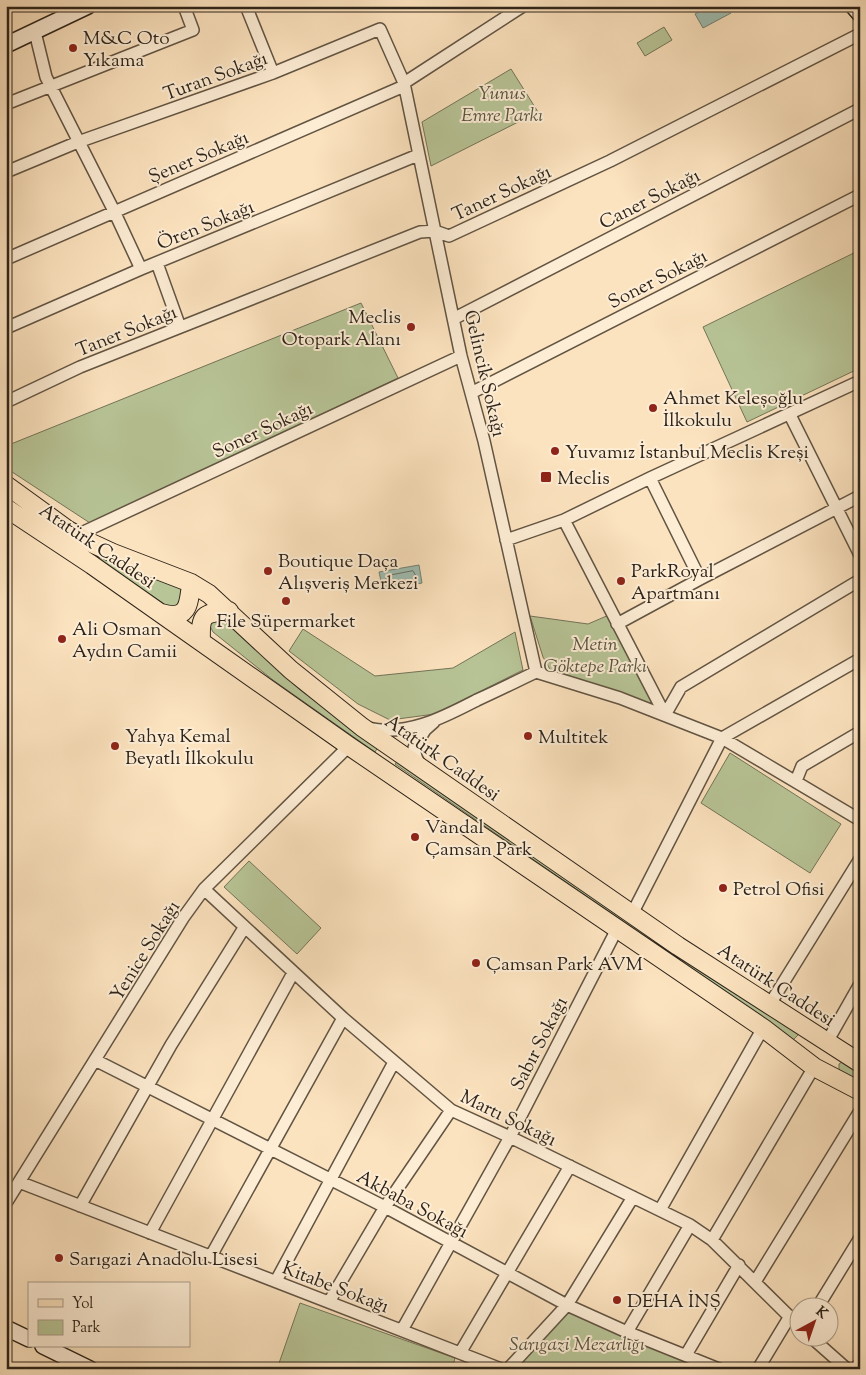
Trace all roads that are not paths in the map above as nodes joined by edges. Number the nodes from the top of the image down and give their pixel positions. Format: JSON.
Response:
{"nodes":[{"id":1,"x":88,"y":6,"type":"edge"},
{"id":2,"x":184,"y":6,"type":"edge"},
{"id":3,"x":246,"y":6,"type":"edge"},
{"id":4,"x":523,"y":6,"type":"edge"},
{"id":5,"x":853,"y":6,"type":"edge"},
{"id":6,"x":860,"y":14,"type":"edge"},
{"id":7,"x":35,"y":32,"type":"junction"},
{"id":8,"x":860,"y":34,"type":"edge"},
{"id":9,"x":6,"y":45,"type":"edge"},
{"id":10,"x":273,"y":73,"type":"junction"},
{"id":11,"x":404,"y":84,"type":"junction"},
{"id":12,"x":50,"y":86,"type":"junction"},
{"id":13,"x":6,"y":104,"type":"edge"},
{"id":14,"x":860,"y":109,"type":"edge"},
{"id":15,"x":78,"y":142,"type":"junction"},
{"id":16,"x":418,"y":155,"type":"junction"},
{"id":17,"x":6,"y":172,"type":"edge"},
{"id":18,"x":860,"y":195,"type":"edge"},
{"id":19,"x":114,"y":211,"type":"junction"},
{"id":20,"x":435,"y":231,"type":"junction"},
{"id":21,"x":6,"y":259,"type":"edge"},
{"id":22,"x":157,"y":263,"type":"junction"},
{"id":23,"x":141,"y":269,"type":"junction"},
{"id":24,"x":454,"y":318,"type":"junction"},
{"id":25,"x":180,"y":327,"type":"junction"},
{"id":26,"x":6,"y":328,"type":"edge"},
{"id":27,"x":461,"y":356,"type":"junction"},
{"id":28,"x":860,"y":381,"type":"edge"},
{"id":29,"x":471,"y":393,"type":"junction"},
{"id":30,"x":6,"y":402,"type":"edge"},
{"id":31,"x":790,"y":415,"type":"junction"},
{"id":32,"x":650,"y":478,"type":"junction"},
{"id":33,"x":6,"y":486,"type":"edge"},
{"id":34,"x":860,"y":496,"type":"edge"},
{"id":35,"x":6,"y":508,"type":"edge"},
{"id":36,"x":835,"y":508,"type":"junction"},
{"id":37,"x":564,"y":520,"type":"junction"},
{"id":38,"x":78,"y":535,"type":"junction"},
{"id":39,"x":506,"y":540,"type":"junction"},
{"id":40,"x":860,"y":555,"type":"edge"},
{"id":41,"x":700,"y":579,"type":"junction"},
{"id":42,"x":860,"y":580,"type":"edge"},
{"id":43,"x":191,"y":583,"type":"junction"},
{"id":44,"x":229,"y":611,"type":"junction"},
{"id":45,"x":160,"y":613,"type":"junction"},
{"id":46,"x":617,"y":624,"type":"junction"},
{"id":47,"x":201,"y":642,"type":"junction"},
{"id":48,"x":860,"y":659,"type":"edge"},
{"id":49,"x":536,"y":672,"type":"junction"},
{"id":50,"x":665,"y":715,"type":"junction"},
{"id":51,"x":435,"y":721,"type":"junction"},
{"id":52,"x":362,"y":727,"type":"junction"},
{"id":53,"x":860,"y":732,"type":"edge"},
{"id":54,"x":722,"y":738,"type":"junction"},
{"id":55,"x":349,"y":746,"type":"junction"},
{"id":56,"x":422,"y":769,"type":"junction"},
{"id":57,"x":796,"y":781,"type":"junction"},
{"id":58,"x":857,"y":814,"type":"edge"},
{"id":59,"x":860,"y":859,"type":"edge"},
{"id":60,"x":204,"y":889,"type":"junction"},
{"id":61,"x":632,"y":914,"type":"junction"},
{"id":62,"x":244,"y":928,"type":"junction"},
{"id":63,"x":617,"y":929,"type":"junction"},
{"id":64,"x":293,"y":973,"type":"junction"},
{"id":65,"x":860,"y":984,"type":"edge"},
{"id":66,"x":770,"y":1004,"type":"junction"},
{"id":67,"x":343,"y":1018,"type":"junction"},
{"id":68,"x":763,"y":1028,"type":"junction"},
{"id":69,"x":808,"y":1030,"type":"junction"},
{"id":70,"x":827,"y":1042,"type":"junction"},
{"id":71,"x":842,"y":1052,"type":"junction"},
{"id":72,"x":795,"y":1053,"type":"junction"},
{"id":73,"x":95,"y":1060,"type":"junction"},
{"id":74,"x":394,"y":1062,"type":"junction"},
{"id":75,"x":860,"y":1063,"type":"edge"},
{"id":76,"x":814,"y":1067,"type":"junction"},
{"id":77,"x":831,"y":1076,"type":"junction"},
{"id":78,"x":147,"y":1086,"type":"junction"},
{"id":79,"x":860,"y":1091,"type":"edge"},
{"id":80,"x":451,"y":1110,"type":"junction"},
{"id":81,"x":860,"y":1111,"type":"edge"},
{"id":82,"x":212,"y":1120,"type":"junction"},
{"id":83,"x":510,"y":1137,"type":"junction"},
{"id":84,"x":270,"y":1149,"type":"junction"},
{"id":85,"x":570,"y":1166,"type":"junction"},
{"id":86,"x":331,"y":1180,"type":"junction"},
{"id":87,"x":19,"y":1182,"type":"junction"},
{"id":88,"x":633,"y":1197,"type":"junction"},
{"id":89,"x":6,"y":1203,"type":"edge"},
{"id":90,"x":80,"y":1206,"type":"junction"},
{"id":91,"x":385,"y":1207,"type":"junction"},
{"id":92,"x":660,"y":1210,"type":"junction"},
{"id":93,"x":690,"y":1224,"type":"junction"},
{"id":94,"x":150,"y":1233,"type":"junction"},
{"id":95,"x":860,"y":1238,"type":"edge"},
{"id":96,"x":712,"y":1240,"type":"junction"},
{"id":97,"x":452,"y":1242,"type":"junction"},
{"id":98,"x":211,"y":1256,"type":"junction"},
{"id":99,"x":739,"y":1265,"type":"junction"},
{"id":100,"x":507,"y":1272,"type":"junction"},
{"id":101,"x":276,"y":1281,"type":"junction"},
{"id":102,"x":755,"y":1282,"type":"junction"},
{"id":103,"x":823,"y":1298,"type":"edge"},
{"id":104,"x":329,"y":1302,"type":"junction"},
{"id":105,"x":567,"y":1304,"type":"junction"},
{"id":106,"x":788,"y":1314,"type":"edge"},
{"id":107,"x":788,"y":1319,"type":"edge"},
{"id":108,"x":6,"y":1328,"type":"edge"},
{"id":109,"x":402,"y":1330,"type":"junction"},
{"id":110,"x":627,"y":1332,"type":"junction"},
{"id":111,"x":28,"y":1339,"type":"edge"},
{"id":112,"x":47,"y":1348,"type":"edge"},
{"id":113,"x":823,"y":1348,"type":"edge"},
{"id":114,"x":460,"y":1353,"type":"junction"},
{"id":115,"x":686,"y":1355,"type":"junction"},
{"id":116,"x":860,"y":1363,"type":"edge"},
{"id":117,"x":90,"y":1369,"type":"edge"},
{"id":118,"x":501,"y":1369,"type":"edge"},
{"id":119,"x":508,"y":1369,"type":"edge"},
{"id":120,"x":719,"y":1369,"type":"edge"},
{"id":121,"x":758,"y":1369,"type":"edge"},
{"id":122,"x":847,"y":1369,"type":"edge"},
{"id":123,"x":856,"y":1369,"type":"edge"}],
"edges":[{"from":1,"to":7,"type":"main road"},
{"from":2,"to":12,"type":"street"},
{"from":3,"to":10,"type":"street"},
{"from":4,"to":11,"type":"street","name":"Şener Sokağı"},
{"from":5,"to":6,"type":"main road"},
{"from":7,"to":9,"type":"main road"},
{"from":7,"to":12,"type":"street"},
{"from":8,"to":20,"type":"street","name":"Taner Sokağı"},
{"from":10,"to":11,"type":"street","name":"Turan Sokağı"},
{"from":10,"to":15,"type":"street","name":"Turan Sokağı"},
{"from":11,"to":16,"type":"street","name":"Gelincik Sokağı"},
{"from":11,"to":19,"type":"street","name":"Şener Sokağı"},
{"from":12,"to":13,"type":"street"},
{"from":12,"to":15,"type":"street"},
{"from":14,"to":24,"type":"street","name":"Caner Sokağı"},
{"from":15,"to":17,"type":"street","name":"Turan Sokağı"},
{"from":15,"to":19,"type":"street"},
{"from":16,"to":20,"type":"street","name":"Gelincik Sokağı"},
{"from":16,"to":22,"type":"street","name":"Ören Sokağı"},
{"from":18,"to":29,"type":"street","name":"Soner Sokağı"},
{"from":19,"to":21,"type":"street","name":"Şener Sokağı"},
{"from":19,"to":23,"type":"street"},
{"from":20,"to":24,"type":"street","name":"Gelincik Sokağı"},
{"from":20,"to":25,"type":"street","name":"Taner Sokağı"},
{"from":22,"to":23,"type":"street","name":"Ören Sokağı"},
{"from":22,"to":25,"type":"street"},
{"from":23,"to":26,"type":"street","name":"Ören Sokağı"},
{"from":24,"to":27,"type":"street","name":"Gelincik Sokağı"},
{"from":25,"to":30,"type":"street","name":"Taner Sokağı"},
{"from":27,"to":29,"type":"street","name":"Gelincik Sokağı"},
{"from":27,"to":38,"type":"street","name":"Soner Sokağı"},
{"from":28,"to":31,"type":"street"},
{"from":29,"to":39,"type":"street","name":"Gelincik Sokağı"},
{"from":31,"to":32,"type":"street"},
{"from":31,"to":36,"type":"street"},
{"from":32,"to":37,"type":"street"},
{"from":32,"to":41,"type":"street"},
{"from":33,"to":38,"type":"main road","name":"Atatürk Caddesi"},
{"from":34,"to":36,"type":"street"},
{"from":35,"to":45,"type":"main road","name":"Atatürk Caddesi"},
{"from":36,"to":40,"type":"street"},
{"from":36,"to":41,"type":"street"},
{"from":37,"to":39,"type":"street"},
{"from":37,"to":46,"type":"street"},
{"from":38,"to":43,"type":"main road","name":"Atatürk Caddesi"},
{"from":39,"to":49,"type":"street","name":"Gelincik Sokağı"},
{"from":41,"to":46,"type":"street"},
{"from":42,"to":50,"type":"street"},
{"from":43,"to":44,"type":"main road","name":"Atatürk Caddesi"},
{"from":43,"to":45,"type":"main road"},
{"from":44,"to":47,"type":"main road"},
{"from":44,"to":52,"type":"main road","name":"Atatürk Caddesi"},
{"from":45,"to":47,"type":"main road","name":"Atatürk Caddesi"},
{"from":46,"to":50,"type":"street"},
{"from":47,"to":55,"type":"main road","name":"Atatürk Caddesi"},
{"from":48,"to":54,"type":"street"},
{"from":49,"to":50,"type":"street"},
{"from":49,"to":51,"type":"street"},
{"from":50,"to":54,"type":"street"},
{"from":51,"to":52,"type":"street"},
{"from":51,"to":56,"type":"street"},
{"from":52,"to":56,"type":"main road","name":"Atatürk Caddesi"},
{"from":53,"to":57,"type":"street"},
{"from":54,"to":57,"type":"street"},
{"from":54,"to":61,"type":"street"},
{"from":55,"to":60,"type":"street","name":"Yenice Sokağı"},
{"from":55,"to":63,"type":"main road","name":"Atatürk Caddesi"},
{"from":56,"to":61,"type":"main road","name":"Atatürk Caddesi"},
{"from":57,"to":58,"type":"street"},
{"from":59,"to":66,"type":"street"},
{"from":60,"to":62,"type":"street","name":"Martı Sokağı"},
{"from":60,"to":73,"type":"street","name":"Yenice Sokağı"},
{"from":61,"to":66,"type":"main road","name":"Atatürk Caddesi"},
{"from":62,"to":64,"type":"street","name":"Martı Sokağı"},
{"from":62,"to":78,"type":"street"},
{"from":63,"to":68,"type":"main road","name":"Atatürk Caddesi"},
{"from":63,"to":83,"type":"street","name":"Sabır Sokağı"},
{"from":64,"to":67,"type":"street","name":"Martı Sokağı"},
{"from":64,"to":82,"type":"street"},
{"from":65,"to":70,"type":"street"},
{"from":66,"to":69,"type":"main road","name":"Atatürk Caddesi"},
{"from":67,"to":74,"type":"street","name":"Martı Sokağı"},
{"from":67,"to":84,"type":"street"},
{"from":68,"to":72,"type":"main road","name":"Atatürk Caddesi"},
{"from":68,"to":92,"type":"street"},
{"from":69,"to":70,"type":"main road","name":"Atatürk Caddesi"},
{"from":69,"to":72,"type":"main road"},
{"from":70,"to":71,"type":"main road","name":"Atatürk Caddesi"},
{"from":71,"to":75,"type":"main road","name":"Atatürk Caddesi"},
{"from":71,"to":77,"type":"main road"},
{"from":72,"to":76,"type":"main road","name":"Atatürk Caddesi"},
{"from":73,"to":78,"type":"street","name":"Akbaba Sokağı"},
{"from":73,"to":87,"type":"street","name":"Yenice Sokağı"},
{"from":74,"to":80,"type":"street","name":"Martı Sokağı"},
{"from":74,"to":86,"type":"street"},
{"from":76,"to":77,"type":"main road","name":"Atatürk Caddesi"},
{"from":76,"to":96,"type":"street"},
{"from":77,"to":79,"type":"main road","name":"Atatürk Caddesi"},
{"from":78,"to":82,"type":"street","name":"Akbaba Sokağı"},
{"from":78,"to":90,"type":"street"},
{"from":80,"to":83,"type":"street","name":"Martı Sokağı"},
{"from":80,"to":91,"type":"street"},
{"from":81,"to":102,"type":"street"},
{"from":82,"to":84,"type":"street","name":"Akbaba Sokağı"},
{"from":82,"to":94,"type":"street"},
{"from":83,"to":85,"type":"street","name":"Martı Sokağı"},
{"from":83,"to":97,"type":"street","name":"Sabır Sokağı"},
{"from":84,"to":86,"type":"street","name":"Akbaba Sokağı"},
{"from":84,"to":98,"type":"street"},
{"from":85,"to":88,"type":"street","name":"Martı Sokağı"},
{"from":85,"to":100,"type":"street"},
{"from":86,"to":91,"type":"street","name":"Akbaba Sokağı"},
{"from":86,"to":101,"type":"street"},
{"from":87,"to":89,"type":"street","name":"Yenice Sokağı"},
{"from":87,"to":90,"type":"street","name":"Kitabe Sokağı"},
{"from":88,"to":92,"type":"street","name":"Martı Sokağı"},
{"from":88,"to":105,"type":"street"},
{"from":90,"to":94,"type":"street","name":"Kitabe Sokağı"},
{"from":91,"to":97,"type":"street","name":"Akbaba Sokağı"},
{"from":91,"to":104,"type":"street"},
{"from":92,"to":93,"type":"street","name":"Martı Sokağı"},
{"from":93,"to":96,"type":"street","name":"Martı Sokağı"},
{"from":93,"to":110,"type":"street"},
{"from":94,"to":98,"type":"street","name":"Kitabe Sokağı"},
{"from":95,"to":103,"type":"street"},
{"from":96,"to":99,"type":"street","name":"Martı Sokağı"},
{"from":97,"to":100,"type":"street","name":"Akbaba Sokağı"},
{"from":97,"to":109,"type":"street","name":"Sabır Sokağı"},
{"from":98,"to":101,"type":"street","name":"Kitabe Sokağı"},
{"from":99,"to":102,"type":"street","name":"Martı Sokağı"},
{"from":99,"to":115,"type":"street"},
{"from":100,"to":105,"type":"street","name":"Akbaba Sokağı"},
{"from":100,"to":114,"type":"street"},
{"from":101,"to":104,"type":"street","name":"Kitabe Sokağı"},
{"from":102,"to":106,"type":"street","name":"Martı Sokağı"},
{"from":104,"to":109,"type":"street","name":"Kitabe Sokağı"},
{"from":105,"to":110,"type":"street","name":"Akbaba Sokağı"},
{"from":105,"to":119,"type":"street"},
{"from":107,"to":121,"type":"street"},
{"from":108,"to":111,"type":"main road"},
{"from":109,"to":114,"type":"street","name":"Kitabe Sokağı"},
{"from":110,"to":115,"type":"street","name":"Akbaba Sokağı"},
{"from":112,"to":117,"type":"main road"},
{"from":113,"to":122,"type":"street"},
{"from":114,"to":118,"type":"street","name":"Kitabe Sokağı"},
{"from":115,"to":120,"type":"street","name":"Akbaba Sokağı"},
{"from":116,"to":123,"type":"street"}]}
